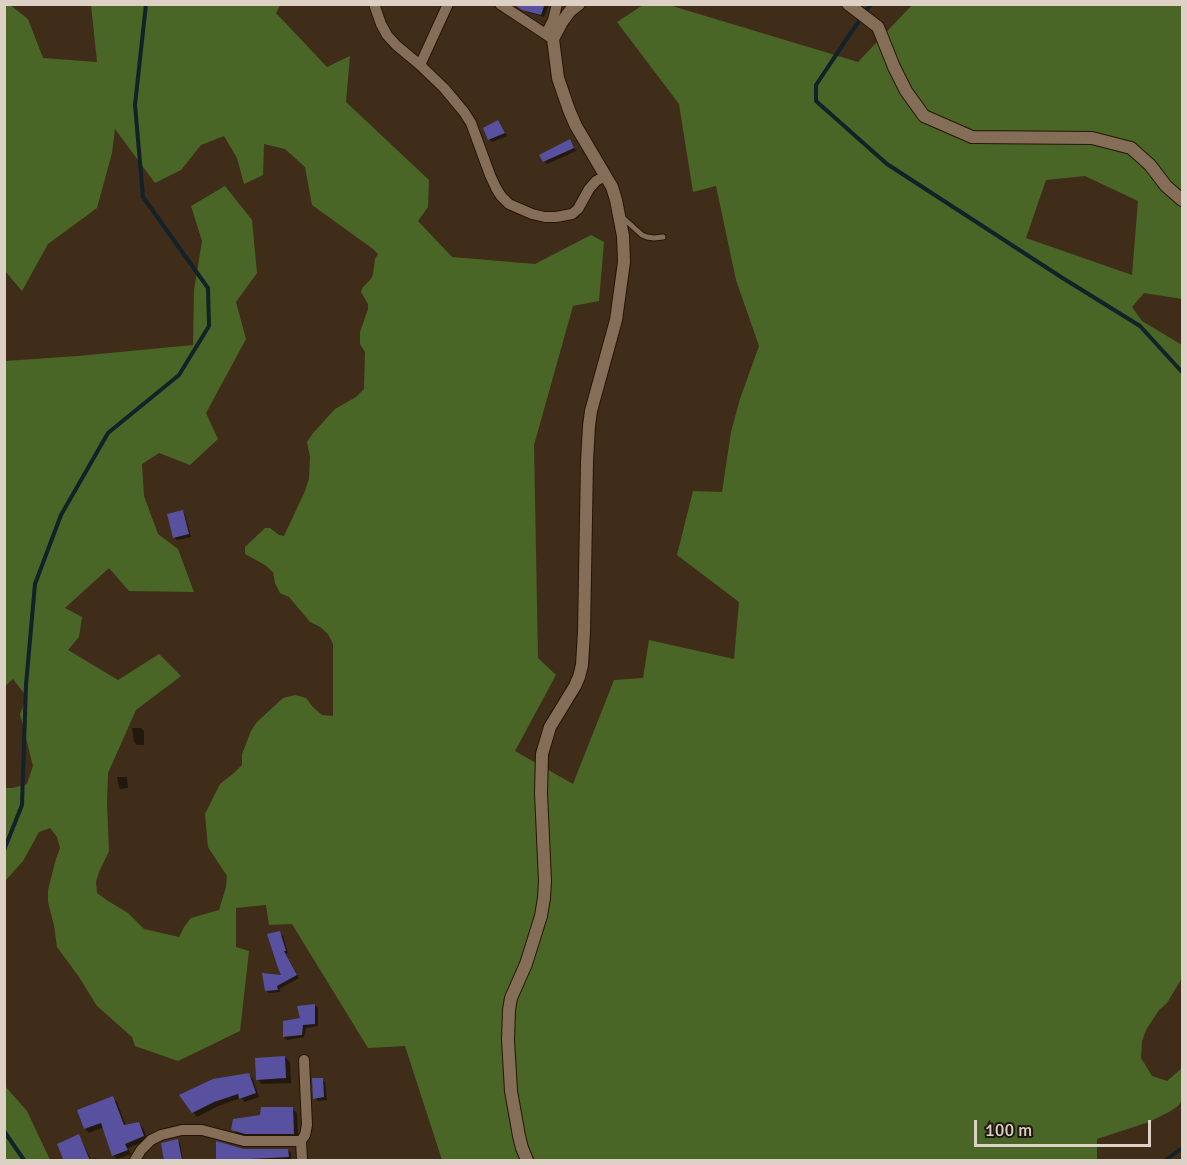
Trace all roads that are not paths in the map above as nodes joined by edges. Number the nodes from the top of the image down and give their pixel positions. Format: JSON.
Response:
{"nodes":[{"id":1,"x":374,"y":4,"type":"edge"},
{"id":2,"x":448,"y":4,"type":"edge"},
{"id":3,"x":500,"y":4,"type":"edge"},
{"id":4,"x":557,"y":4,"type":"edge"},
{"id":5,"x":579,"y":4,"type":"edge"},
{"id":6,"x":848,"y":5,"type":"edge"},
{"id":7,"x":550,"y":37,"type":"junction"},
{"id":8,"x":420,"y":65,"type":"junction"},
{"id":9,"x":605,"y":176,"type":"junction"},
{"id":10,"x":1182,"y":200,"type":"edge"},
{"id":11,"x":619,"y":215,"type":"junction"},
{"id":12,"x":663,"y":237,"type":"dead end"},
{"id":13,"x":304,"y":1060,"type":"dead end"},
{"id":14,"x":301,"y":1141,"type":"junction"},
{"id":15,"x":135,"y":1161,"type":"edge"},
{"id":16,"x":302,"y":1161,"type":"edge"},
{"id":17,"x":527,"y":1161,"type":"edge"}],
"edges":[{"from":1,"to":8,"type":"street"},
{"from":2,"to":8,"type":"street"},
{"from":3,"to":7,"type":"street"},
{"from":4,"to":7,"type":"street"},
{"from":5,"to":7,"type":"street"},
{"from":6,"to":10,"type":"street"},
{"from":7,"to":9,"type":"street"},
{"from":8,"to":9,"type":"street"},
{"from":9,"to":11,"type":"street"},
{"from":11,"to":12,"type":"lane"},
{"from":11,"to":17,"type":"street"},
{"from":13,"to":14,"type":"street"},
{"from":14,"to":15,"type":"street"},
{"from":14,"to":16,"type":"street"}]}
